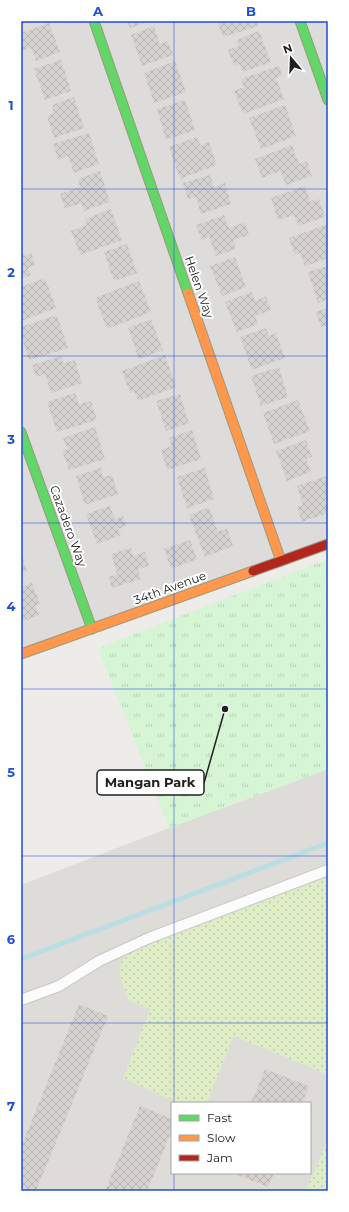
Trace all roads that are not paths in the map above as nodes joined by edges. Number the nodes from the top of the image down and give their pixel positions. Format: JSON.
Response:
{"nodes":[{"id":1,"x":94,"y":21,"type":"edge"},
{"id":2,"x":300,"y":21,"type":"edge"},
{"id":3,"x":328,"y":100,"type":"edge"},
{"id":4,"x":21,"y":432,"type":"edge"},
{"id":5,"x":328,"y":544,"type":"edge"},
{"id":6,"x":281,"y":560,"type":"junction"},
{"id":7,"x":92,"y":629,"type":"junction"},
{"id":8,"x":21,"y":654,"type":"edge"},
{"id":9,"x":328,"y":870,"type":"edge"},
{"id":10,"x":21,"y":1000,"type":"edge"}],
"edges":[{"from":1,"to":6,"type":"street","name":"Helen Way"},
{"from":2,"to":3,"type":"street"},
{"from":4,"to":7,"type":"street","name":"Cazadero Way"},
{"from":5,"to":6,"type":"street","name":"34th Avenue"},
{"from":6,"to":7,"type":"street","name":"34th Avenue"},
{"from":7,"to":8,"type":"street","name":"34th Avenue"},
{"from":9,"to":10,"type":"lane"}]}
